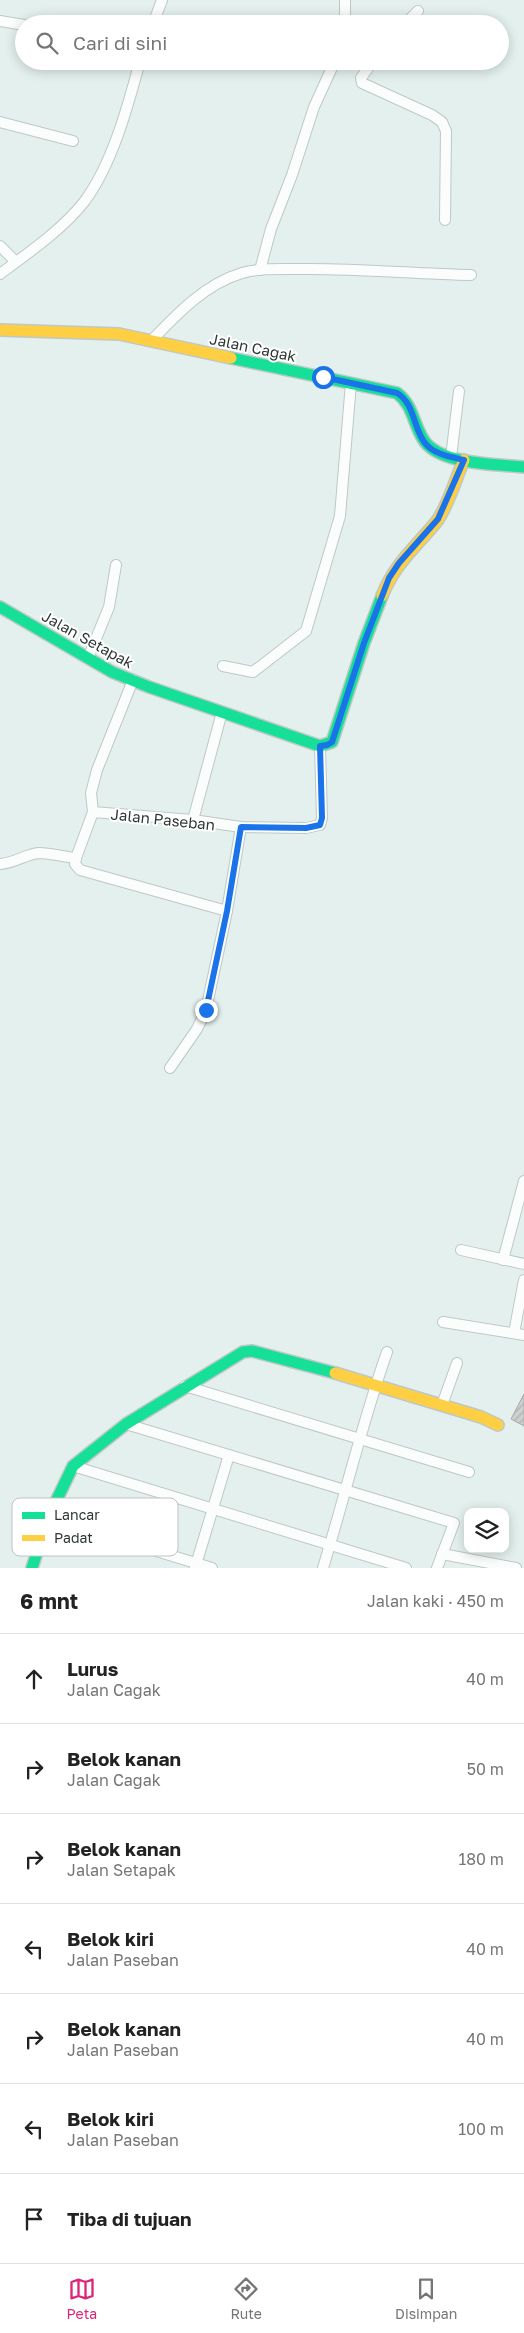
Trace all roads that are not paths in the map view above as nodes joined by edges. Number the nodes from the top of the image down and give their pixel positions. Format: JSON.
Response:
{"nodes":[{"id":1,"x":162,"y":0,"type":"edge"},
{"id":2,"x":345,"y":0,"type":"edge"},
{"id":3,"x":418,"y":11,"type":"dead end"},
{"id":4,"x":156,"y":15,"type":"edge"},
{"id":5,"x":346,"y":15,"type":"edge"},
{"id":6,"x":414,"y":15,"type":"edge"},
{"id":7,"x":0,"y":21,"type":"edge"},
{"id":8,"x":15,"y":24,"type":"edge"},
{"id":9,"x":138,"y":70,"type":"edge"},
{"id":10,"x":331,"y":70,"type":"edge"},
{"id":11,"x":367,"y":70,"type":"edge"},
{"id":12,"x":0,"y":122,"type":"edge"},
{"id":13,"x":73,"y":141,"type":"dead end"},
{"id":14,"x":445,"y":220,"type":"dead end"},
{"id":15,"x":0,"y":246,"type":"edge"},
{"id":16,"x":16,"y":262,"type":"junction"},
{"id":17,"x":260,"y":270,"type":"junction"},
{"id":18,"x":0,"y":274,"type":"edge"},
{"id":19,"x":471,"y":275,"type":"dead end"},
{"id":20,"x":0,"y":330,"type":"edge"},
{"id":21,"x":151,"y":341,"type":"junction"},
{"id":22,"x":351,"y":383,"type":"junction"},
{"id":23,"x":459,"y":391,"type":"dead end"},
{"id":24,"x":451,"y":457,"type":"junction"},
{"id":25,"x":464,"y":460,"type":"junction"},
{"id":26,"x":524,"y":467,"type":"edge"},
{"id":27,"x":116,"y":565,"type":"dead end"},
{"id":28,"x":0,"y":607,"type":"edge"},
{"id":29,"x":88,"y":658,"type":"junction"},
{"id":30,"x":223,"y":666,"type":"dead end"},
{"id":31,"x":133,"y":680,"type":"junction"},
{"id":32,"x":222,"y":712,"type":"junction"},
{"id":33,"x":320,"y":746,"type":"junction"},
{"id":34,"x":93,"y":812,"type":"junction"},
{"id":35,"x":193,"y":820,"type":"junction"},
{"id":36,"x":241,"y":827,"type":"junction"},
{"id":37,"x":76,"y":858,"type":"junction"},
{"id":38,"x":0,"y":864,"type":"edge"},
{"id":39,"x":227,"y":911,"type":"junction"},
{"id":40,"x":170,"y":1068,"type":"dead end"},
{"id":41,"x":524,"y":1181,"type":"edge"},
{"id":42,"x":461,"y":1250,"type":"dead end"},
{"id":43,"x":503,"y":1260,"type":"junction"},
{"id":44,"x":524,"y":1264,"type":"edge"},
{"id":45,"x":524,"y":1280,"type":"edge"},
{"id":46,"x":443,"y":1322,"type":"dead end"},
{"id":47,"x":519,"y":1334,"type":"edge"},
{"id":48,"x":387,"y":1352,"type":"dead end"},
{"id":49,"x":457,"y":1363,"type":"dead end"},
{"id":50,"x":376,"y":1384,"type":"junction"},
{"id":51,"x":185,"y":1386,"type":"junction"},
{"id":52,"x":442,"y":1405,"type":"junction"},
{"id":53,"x":126,"y":1424,"type":"junction"},
{"id":54,"x":498,"y":1425,"type":"dead end"},
{"id":55,"x":359,"y":1437,"type":"junction"},
{"id":56,"x":229,"y":1455,"type":"junction"},
{"id":57,"x":73,"y":1466,"type":"junction"},
{"id":58,"x":469,"y":1472,"type":"dead end"},
{"id":59,"x":346,"y":1490,"type":"junction"},
{"id":60,"x":58,"y":1498,"type":"edge"},
{"id":61,"x":174,"y":1498,"type":"edge"},
{"id":62,"x":178,"y":1499,"type":"edge"},
{"id":63,"x":212,"y":1510,"type":"junction"},
{"id":64,"x":330,"y":1545,"type":"junction"},
{"id":65,"x":442,"y":1554,"type":"junction"},
{"id":66,"x":36,"y":1556,"type":"edge"},
{"id":67,"x":164,"y":1556,"type":"edge"},
{"id":68,"x":195,"y":1566,"type":"edge"},
{"id":69,"x":32,"y":1568,"type":"edge"},
{"id":70,"x":212,"y":1568,"type":"edge"},
{"id":71,"x":322,"y":1568,"type":"edge"},
{"id":72,"x":406,"y":1568,"type":"edge"},
{"id":73,"x":437,"y":1568,"type":"edge"},
{"id":74,"x":516,"y":1568,"type":"edge"}],
"edges":[{"from":1,"to":4,"type":"street"},
{"from":2,"to":5,"type":"street"},
{"from":3,"to":6,"type":"street"},
{"from":7,"to":8,"type":"street"},
{"from":9,"to":16,"type":"street"},
{"from":10,"to":17,"type":"street"},
{"from":11,"to":14,"type":"street"},
{"from":12,"to":13,"type":"street"},
{"from":15,"to":16,"type":"street"},
{"from":16,"to":18,"type":"street"},
{"from":17,"to":19,"type":"street"},
{"from":17,"to":21,"type":"street"},
{"from":20,"to":21,"type":"street","name":"Jalan Cagak"},
{"from":21,"to":22,"type":"street","name":"Jalan Cagak"},
{"from":22,"to":24,"type":"street","name":"Jalan Cagak"},
{"from":22,"to":30,"type":"street"},
{"from":23,"to":24,"type":"street"},
{"from":24,"to":25,"type":"street","name":"Jalan Cagak"},
{"from":25,"to":26,"type":"street","name":"Jalan Cagak"},
{"from":25,"to":33,"type":"street"},
{"from":27,"to":29,"type":"street"},
{"from":28,"to":29,"type":"street","name":"Jalan Setapak"},
{"from":29,"to":31,"type":"street","name":"Jalan Setapak"},
{"from":31,"to":32,"type":"street","name":"Jalan Setapak"},
{"from":31,"to":34,"type":"street"},
{"from":32,"to":33,"type":"street","name":"Jalan Setapak"},
{"from":32,"to":35,"type":"street"},
{"from":33,"to":36,"type":"street","name":"Jalan Paseban"},
{"from":34,"to":35,"type":"street","name":"Jalan Paseban"},
{"from":34,"to":37,"type":"street","name":"Jalan Paseban"},
{"from":35,"to":36,"type":"street","name":"Jalan Paseban"},
{"from":36,"to":39,"type":"street"},
{"from":37,"to":38,"type":"street"},
{"from":37,"to":39,"type":"street"},
{"from":39,"to":40,"type":"street"},
{"from":41,"to":43,"type":"street"},
{"from":42,"to":43,"type":"street"},
{"from":43,"to":44,"type":"street"},
{"from":45,"to":47,"type":"street"},
{"from":46,"to":47,"type":"street"},
{"from":48,"to":50,"type":"street"},
{"from":49,"to":52,"type":"street"},
{"from":50,"to":51,"type":"street"},
{"from":50,"to":52,"type":"street"},
{"from":50,"to":55,"type":"street"},
{"from":51,"to":53,"type":"street"},
{"from":51,"to":55,"type":"street"},
{"from":52,"to":54,"type":"street"},
{"from":53,"to":56,"type":"street"},
{"from":53,"to":57,"type":"street"},
{"from":55,"to":58,"type":"street"},
{"from":55,"to":59,"type":"street"},
{"from":56,"to":59,"type":"street"},
{"from":56,"to":63,"type":"street"},
{"from":57,"to":60,"type":"street"},
{"from":57,"to":61,"type":"street"},
{"from":59,"to":64,"type":"street"},
{"from":59,"to":65,"type":"street"},
{"from":62,"to":63,"type":"street"},
{"from":63,"to":64,"type":"street"},
{"from":63,"to":68,"type":"street"},
{"from":64,"to":71,"type":"street"},
{"from":64,"to":72,"type":"street"},
{"from":65,"to":73,"type":"street"},
{"from":65,"to":74,"type":"street"},
{"from":66,"to":69,"type":"street"},
{"from":67,"to":68,"type":"street"},
{"from":68,"to":70,"type":"street"}]}
